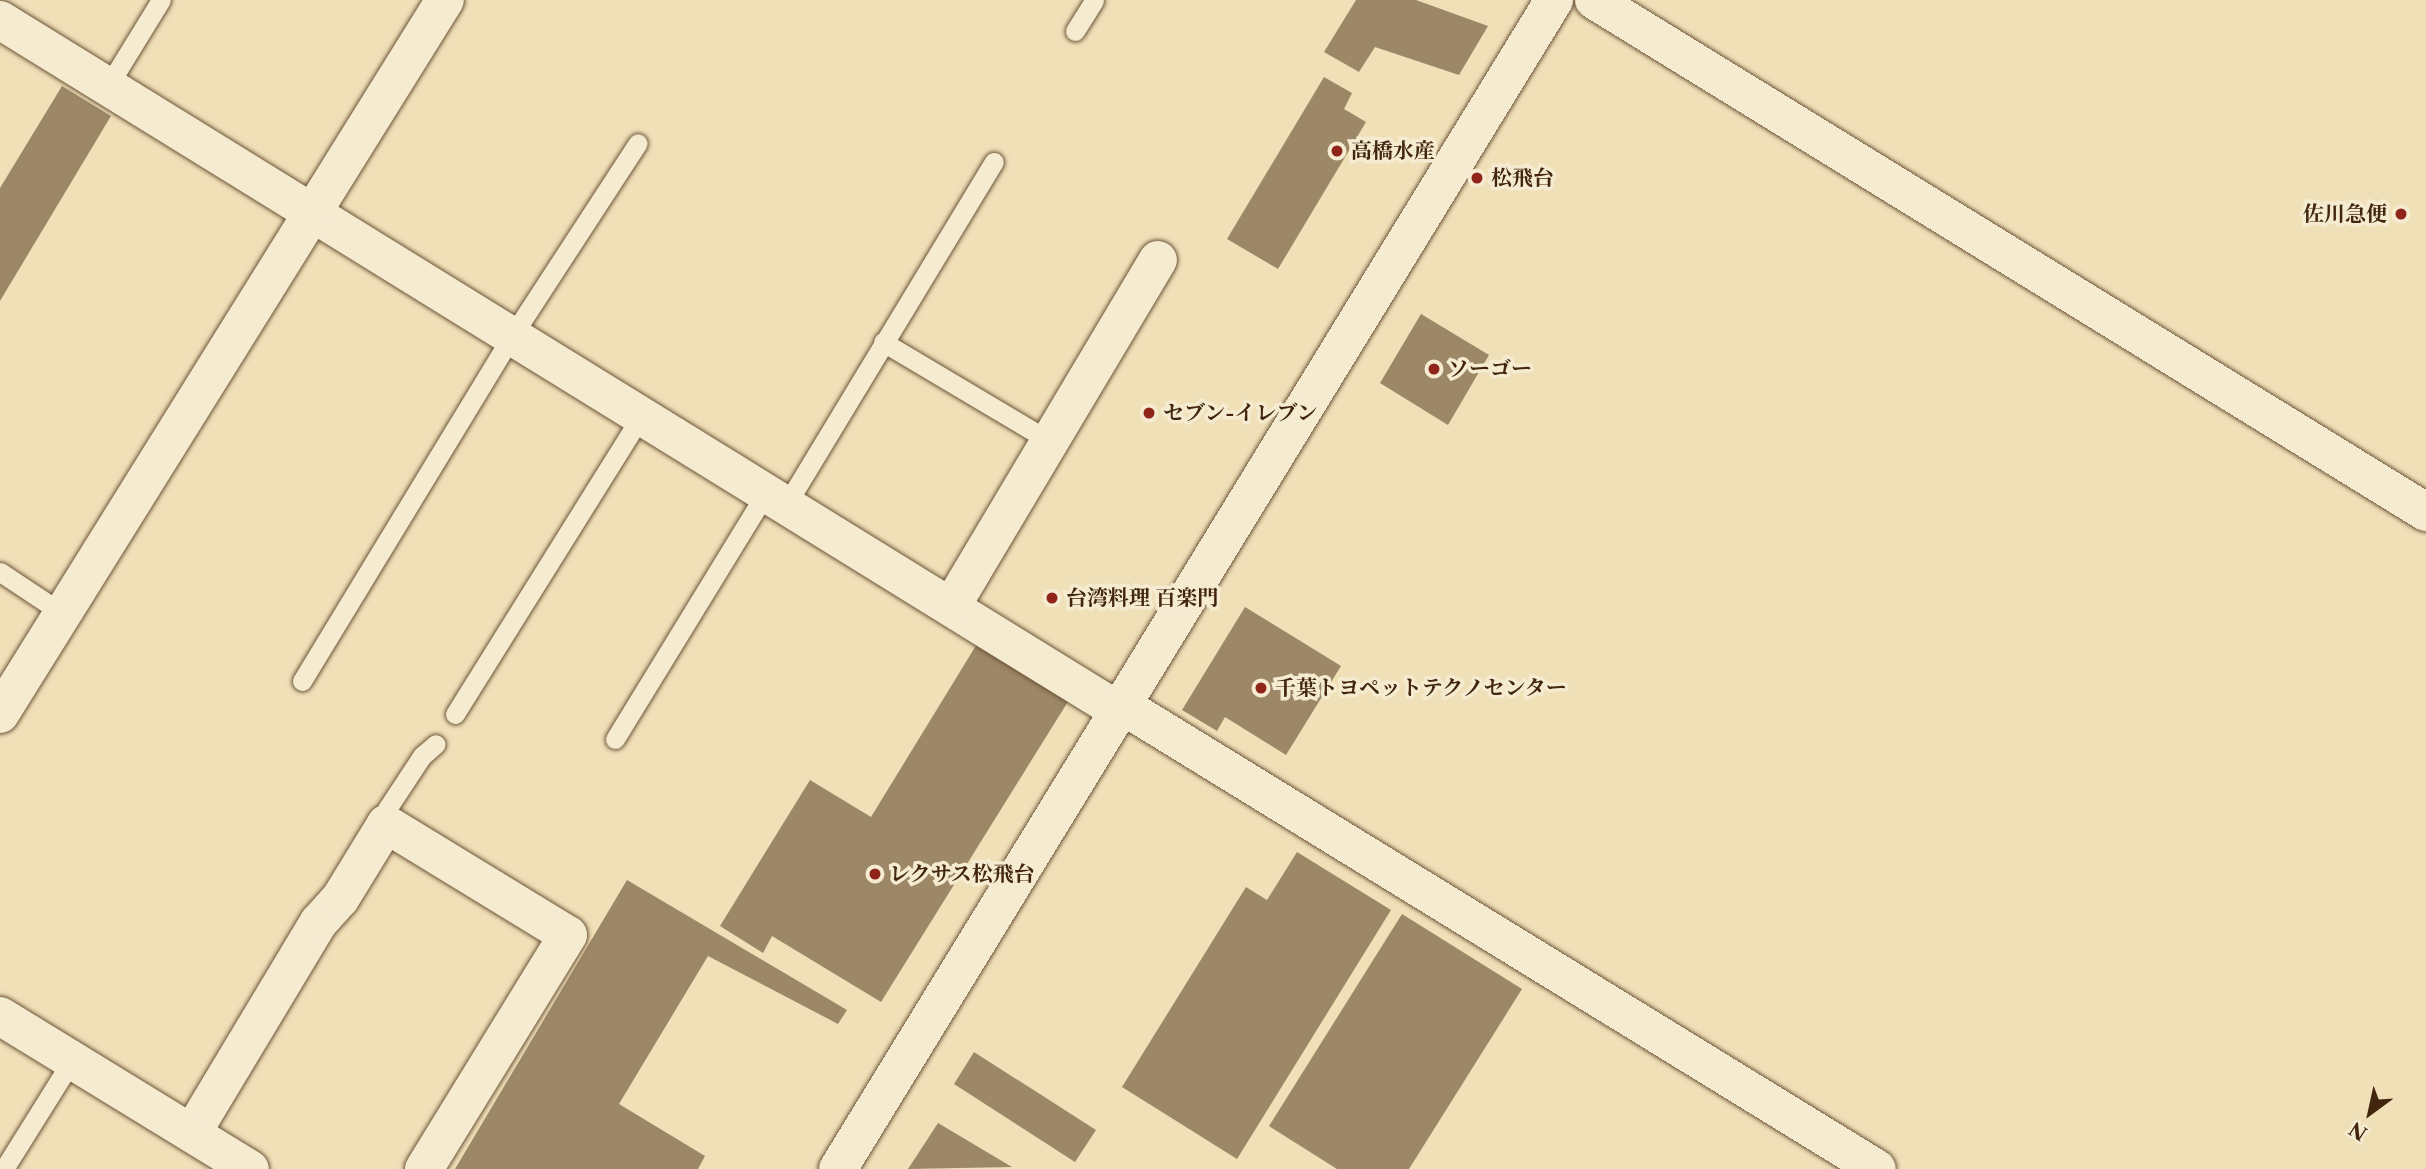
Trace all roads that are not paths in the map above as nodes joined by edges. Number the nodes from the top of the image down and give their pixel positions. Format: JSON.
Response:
{"nodes":[{"id":1,"x":161,"y":0,"type":"edge"},
{"id":2,"x":445,"y":0,"type":"edge"},
{"id":3,"x":1094,"y":0,"type":"edge"},
{"id":4,"x":1554,"y":0,"type":"edge"},
{"id":5,"x":1594,"y":0,"type":"edge"},
{"id":6,"x":0,"y":20,"type":"edge"},
{"id":7,"x":1075,"y":31,"type":"dead end"},
{"id":8,"x":108,"y":86,"type":"junction"},
{"id":9,"x":638,"y":144,"type":"dead end"},
{"id":10,"x":994,"y":162,"type":"dead end"},
{"id":11,"x":311,"y":212,"type":"junction"},
{"id":12,"x":1158,"y":260,"type":"dead end"},
{"id":13,"x":512,"y":336,"type":"junction"},
{"id":14,"x":883,"y":342,"type":"junction"},
{"id":15,"x":641,"y":416,"type":"junction"},
{"id":16,"x":1050,"y":441,"type":"junction"},
{"id":17,"x":776,"y":499,"type":"junction"},
{"id":18,"x":2426,"y":512,"type":"edge"},
{"id":19,"x":0,"y":572,"type":"edge"},
{"id":20,"x":951,"y":607,"type":"junction"},
{"id":21,"x":62,"y":613,"type":"junction"},
{"id":22,"x":302,"y":681,"type":"dead end"},
{"id":23,"x":1118,"y":707,"type":"junction"},
{"id":24,"x":0,"y":713,"type":"edge"},
{"id":25,"x":456,"y":714,"type":"dead end"},
{"id":26,"x":615,"y":739,"type":"dead end"},
{"id":27,"x":436,"y":744,"type":"dead end"},
{"id":28,"x":386,"y":824,"type":"junction"},
{"id":29,"x":0,"y":1016,"type":"edge"},
{"id":30,"x":72,"y":1060,"type":"junction"},
{"id":31,"x":192,"y":1133,"type":"junction"},
{"id":32,"x":4,"y":1169,"type":"edge"},
{"id":33,"x":250,"y":1169,"type":"edge"},
{"id":34,"x":424,"y":1169,"type":"edge"},
{"id":35,"x":838,"y":1169,"type":"edge"},
{"id":36,"x":1877,"y":1169,"type":"edge"}],
"edges":[{"from":1,"to":8,"type":"lane"},
{"from":2,"to":11,"type":"street"},
{"from":3,"to":7,"type":"lane"},
{"from":4,"to":23,"type":"street"},
{"from":5,"to":18,"type":"street"},
{"from":6,"to":8,"type":"street"},
{"from":8,"to":11,"type":"street"},
{"from":9,"to":13,"type":"lane"},
{"from":10,"to":14,"type":"lane"},
{"from":11,"to":13,"type":"street"},
{"from":11,"to":21,"type":"street"},
{"from":12,"to":16,"type":"street"},
{"from":13,"to":15,"type":"street"},
{"from":13,"to":22,"type":"lane"},
{"from":14,"to":16,"type":"lane"},
{"from":14,"to":17,"type":"lane"},
{"from":15,"to":17,"type":"street"},
{"from":15,"to":25,"type":"lane"},
{"from":16,"to":20,"type":"street"},
{"from":17,"to":20,"type":"street"},
{"from":17,"to":26,"type":"lane"},
{"from":19,"to":21,"type":"lane"},
{"from":20,"to":23,"type":"street"},
{"from":21,"to":24,"type":"street"},
{"from":23,"to":35,"type":"street"},
{"from":23,"to":36,"type":"street"},
{"from":27,"to":28,"type":"lane"},
{"from":28,"to":31,"type":"street"},
{"from":28,"to":34,"type":"street"},
{"from":29,"to":30,"type":"street"},
{"from":30,"to":31,"type":"street"},
{"from":30,"to":32,"type":"lane"},
{"from":31,"to":33,"type":"street"}]}
